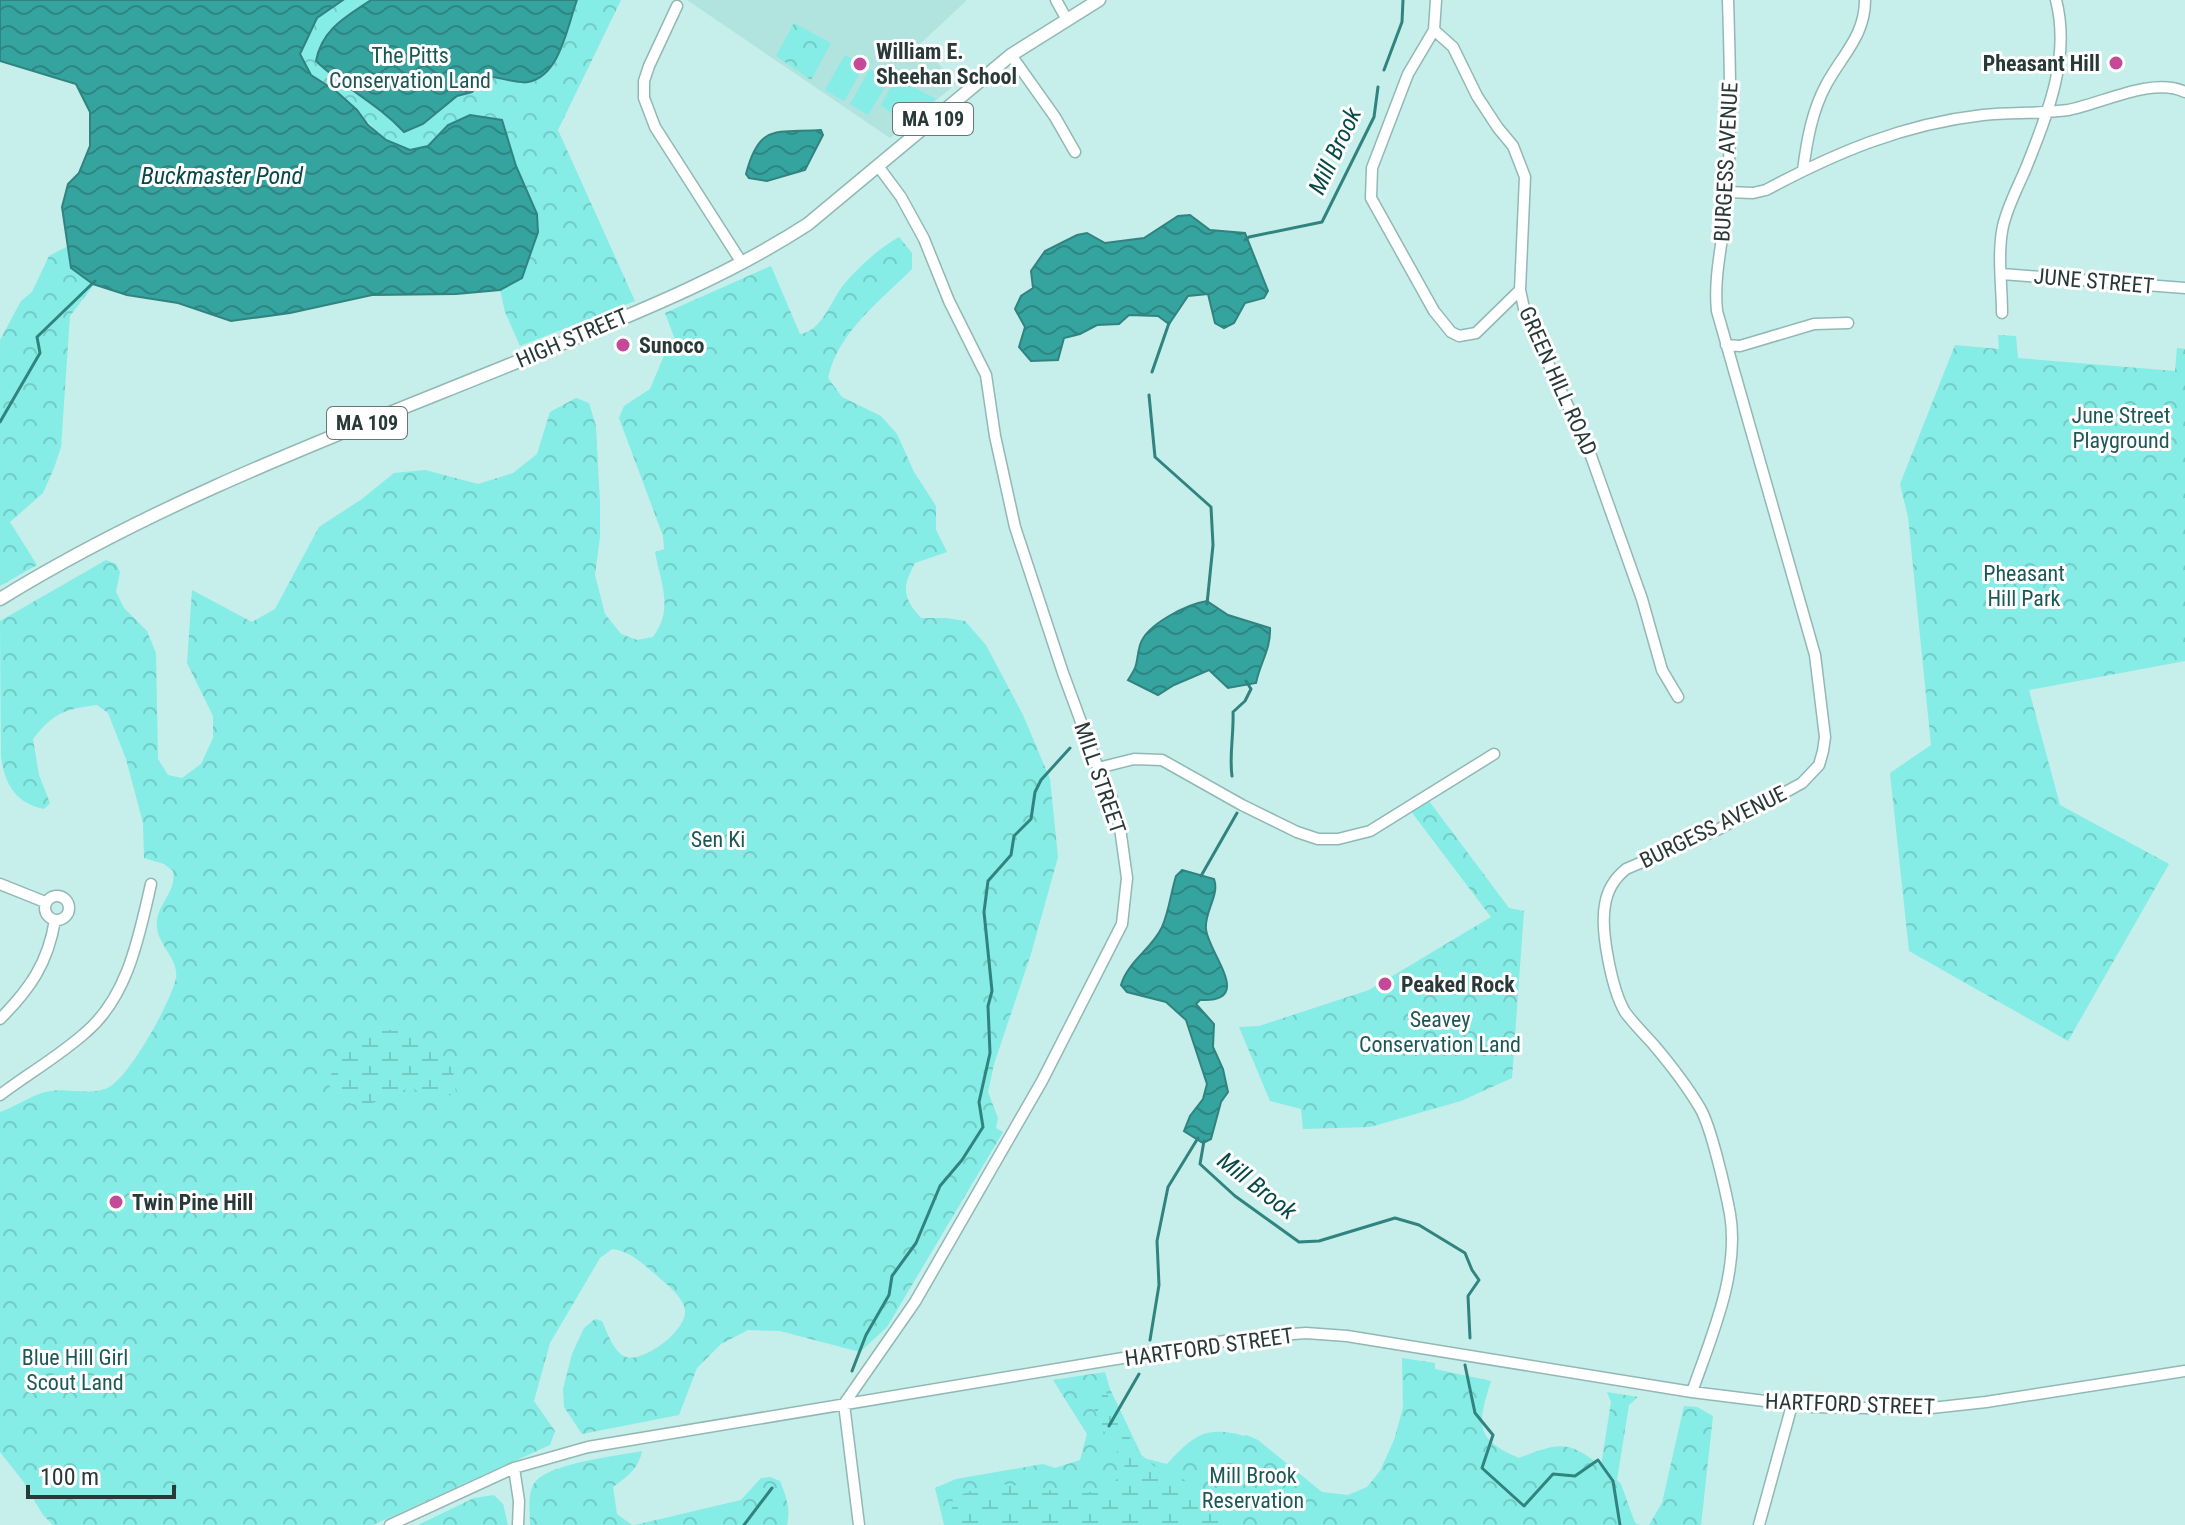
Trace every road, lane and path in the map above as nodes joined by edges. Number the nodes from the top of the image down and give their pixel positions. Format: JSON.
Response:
{"nodes":[{"id":1,"x":1056,"y":0,"type":"edge"},
{"id":2,"x":1436,"y":0,"type":"edge"},
{"id":3,"x":1728,"y":0,"type":"edge"},
{"id":4,"x":1865,"y":0,"type":"edge"},
{"id":5,"x":2056,"y":0,"type":"edge"},
{"id":6,"x":1091,"y":1,"type":"edge"},
{"id":7,"x":677,"y":6,"type":"dead end"},
{"id":8,"x":1066,"y":18,"type":"junction"},
{"id":9,"x":1434,"y":30,"type":"junction"},
{"id":10,"x":1011,"y":55,"type":"junction"},
{"id":11,"x":2185,"y":92,"type":"edge"},
{"id":12,"x":2048,"y":112,"type":"junction"},
{"id":13,"x":1075,"y":152,"type":"dead end"},
{"id":14,"x":878,"y":166,"type":"junction"},
{"id":15,"x":1803,"y":170,"type":"junction"},
{"id":16,"x":1728,"y":192,"type":"junction"},
{"id":17,"x":742,"y":263,"type":"junction"},
{"id":18,"x":2002,"y":274,"type":"junction"},
{"id":19,"x":2185,"y":288,"type":"edge"},
{"id":20,"x":1520,"y":290,"type":"junction"},
{"id":21,"x":2002,"y":313,"type":"dead end"},
{"id":22,"x":1848,"y":323,"type":"dead end"},
{"id":23,"x":1726,"y":345,"type":"junction"},
{"id":24,"x":0,"y":599,"type":"edge"},
{"id":25,"x":1678,"y":697,"type":"dead end"},
{"id":26,"x":1494,"y":754,"type":"dead end"},
{"id":27,"x":1098,"y":768,"type":"junction"},
{"id":28,"x":0,"y":884,"type":"edge"},
{"id":29,"x":151,"y":884,"type":"dead end"},
{"id":30,"x":45,"y":902,"type":"junction"},
{"id":31,"x":55,"y":920,"type":"junction"},
{"id":32,"x":0,"y":1019,"type":"edge"},
{"id":33,"x":0,"y":1095,"type":"edge"},
{"id":34,"x":2185,"y":1371,"type":"edge"},
{"id":35,"x":1692,"y":1392,"type":"junction"},
{"id":36,"x":844,"y":1404,"type":"junction"},
{"id":37,"x":1792,"y":1405,"type":"junction"},
{"id":38,"x":514,"y":1468,"type":"junction"},
{"id":39,"x":390,"y":1525,"type":"edge"},
{"id":40,"x":518,"y":1525,"type":"edge"},
{"id":41,"x":859,"y":1525,"type":"edge"},
{"id":42,"x":1759,"y":1525,"type":"edge"}],
"edges":[{"from":1,"to":8,"type":"street"},
{"from":2,"to":9,"type":"street"},
{"from":3,"to":16,"type":"street","name":"BURGESS AVENUE"},
{"from":4,"to":15,"type":"street"},
{"from":5,"to":12,"type":"street"},
{"from":6,"to":8,"type":"main road","name":"HIGH STREET","number":"MA 109"},
{"from":7,"to":17,"type":"street"},
{"from":8,"to":10,"type":"main road","name":"HIGH STREET","number":"MA 109"},
{"from":9,"to":20,"type":"street","name":"GREEN HILL ROAD"},
{"from":9,"to":20,"type":"street"},
{"from":10,"to":13,"type":"street"},
{"from":10,"to":14,"type":"main road","name":"HIGH STREET","number":"MA 109"},
{"from":11,"to":12,"type":"street"},
{"from":12,"to":15,"type":"street"},
{"from":12,"to":18,"type":"street"},
{"from":14,"to":17,"type":"main road","name":"HIGH STREET","number":"MA 109"},
{"from":14,"to":27,"type":"street","name":"MILL STREET"},
{"from":15,"to":16,"type":"street"},
{"from":16,"to":23,"type":"street","name":"BURGESS AVENUE"},
{"from":17,"to":24,"type":"main road","name":"HIGH STREET","number":"MA 109"},
{"from":18,"to":19,"type":"street","name":"JUNE STREET"},
{"from":18,"to":21,"type":"street"},
{"from":20,"to":25,"type":"street","name":"GREEN HILL ROAD"},
{"from":22,"to":23,"type":"street"},
{"from":23,"to":35,"type":"street","name":"BURGESS AVENUE"},
{"from":26,"to":27,"type":"street"},
{"from":27,"to":36,"type":"street","name":"MILL STREET"},
{"from":28,"to":30,"type":"street"},
{"from":29,"to":33,"type":"street"},
{"from":30,"to":31,"type":"street"},
{"from":30,"to":31,"type":"street"},
{"from":31,"to":32,"type":"street"},
{"from":34,"to":37,"type":"street","name":"HARTFORD STREET"},
{"from":35,"to":36,"type":"street","name":"HARTFORD STREET"},
{"from":35,"to":37,"type":"street","name":"HARTFORD STREET"},
{"from":36,"to":38,"type":"street","name":"HARTFORD STREET"},
{"from":36,"to":41,"type":"street"},
{"from":37,"to":42,"type":"street"},
{"from":38,"to":39,"type":"street","name":"HARTFORD STREET"},
{"from":38,"to":40,"type":"street"}]}
